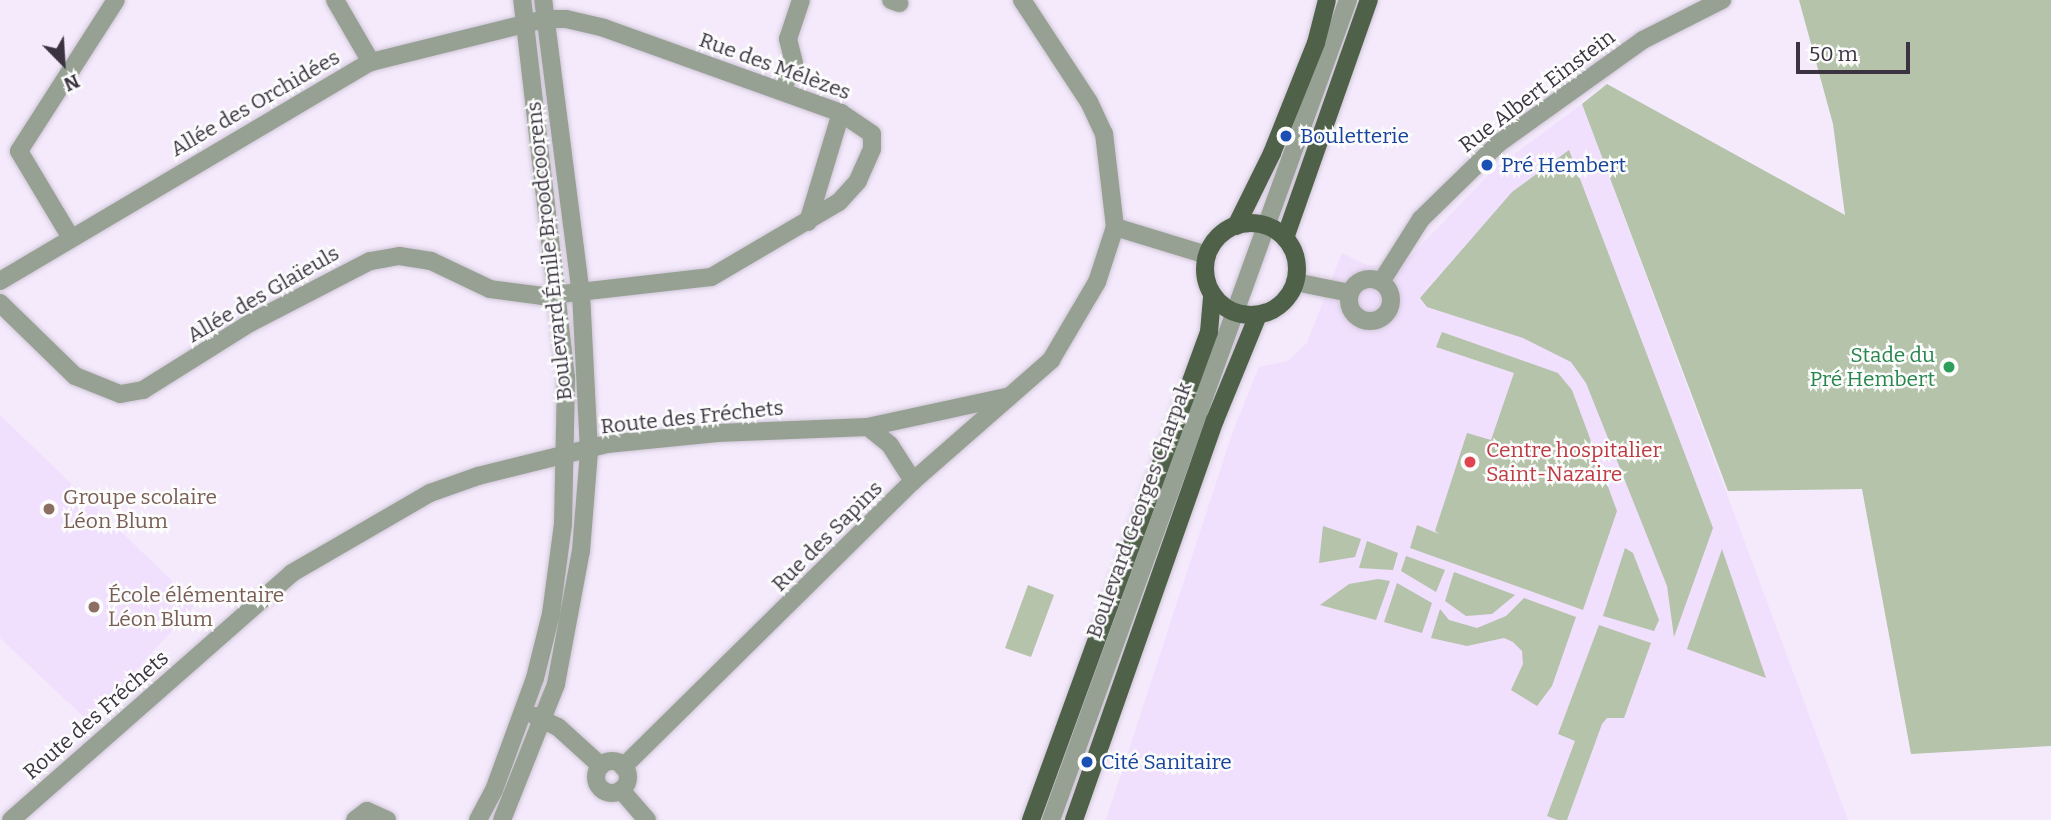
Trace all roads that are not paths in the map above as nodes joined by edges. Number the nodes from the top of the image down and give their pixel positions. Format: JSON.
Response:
{"nodes":[{"id":1,"x":116,"y":0,"type":"edge"},
{"id":2,"x":335,"y":0,"type":"edge"},
{"id":3,"x":522,"y":0,"type":"edge"},
{"id":4,"x":543,"y":0,"type":"edge"},
{"id":5,"x":801,"y":0,"type":"edge"},
{"id":6,"x":1022,"y":0,"type":"edge"},
{"id":7,"x":1327,"y":0,"type":"edge"},
{"id":8,"x":1348,"y":0,"type":"edge"},
{"id":9,"x":1369,"y":0,"type":"edge"},
{"id":10,"x":1722,"y":0,"type":"edge"},
{"id":11,"x":550,"y":19,"type":"junction"},
{"id":12,"x":525,"y":23,"type":"junction"},
{"id":13,"x":370,"y":62,"type":"junction"},
{"id":14,"x":782,"y":91,"type":"junction"},
{"id":15,"x":841,"y":113,"type":"junction"},
{"id":16,"x":1269,"y":220,"type":"junction"},
{"id":17,"x":808,"y":222,"type":"junction"},
{"id":18,"x":1236,"y":226,"type":"junction"},
{"id":19,"x":1115,"y":227,"type":"junction"},
{"id":20,"x":71,"y":238,"type":"junction"},
{"id":21,"x":1285,"y":238,"type":"junction"},
{"id":22,"x":1207,"y":255,"type":"junction"},
{"id":23,"x":0,"y":281,"type":"edge"},
{"id":24,"x":1295,"y":282,"type":"junction"},
{"id":25,"x":1381,"y":282,"type":"junction"},
{"id":26,"x":1350,"y":293,"type":"junction"},
{"id":27,"x":1212,"y":294,"type":"junction"},
{"id":28,"x":581,"y":295,"type":"junction"},
{"id":29,"x":559,"y":297,"type":"junction"},
{"id":30,"x":0,"y":303,"type":"edge"},
{"id":31,"x":1234,"y":312,"type":"junction"},
{"id":32,"x":1258,"y":315,"type":"junction"},
{"id":33,"x":1010,"y":396,"type":"junction"},
{"id":34,"x":961,"y":406,"type":"junction"},
{"id":35,"x":976,"y":426,"type":"junction"},
{"id":36,"x":868,"y":427,"type":"junction"},
{"id":37,"x":590,"y":451,"type":"junction"},
{"id":38,"x":566,"y":456,"type":"junction"},
{"id":39,"x":914,"y":481,"type":"junction"},
{"id":40,"x":523,"y":714,"type":"junction"},
{"id":41,"x":545,"y":717,"type":"junction"},
{"id":42,"x":601,"y":766,"type":"junction"},
{"id":43,"x":623,"y":767,"type":"junction"},
{"id":44,"x":621,"y":790,"type":"junction"},
{"id":45,"x":11,"y":820,"type":"edge"},
{"id":46,"x":355,"y":820,"type":"edge"},
{"id":47,"x":387,"y":820,"type":"edge"},
{"id":48,"x":478,"y":820,"type":"edge"},
{"id":49,"x":502,"y":820,"type":"edge"},
{"id":50,"x":647,"y":820,"type":"edge"},
{"id":51,"x":1031,"y":820,"type":"edge"},
{"id":52,"x":1051,"y":820,"type":"edge"},
{"id":53,"x":1074,"y":820,"type":"edge"}],
"edges":[{"from":1,"to":20,"type":"street"},
{"from":2,"to":13,"type":"street"},
{"from":3,"to":12,"type":"street","name":"Boulevard Émile Broodcoorens"},
{"from":4,"to":11,"type":"street","name":"Boulevard Émile Broodcoorens"},
{"from":5,"to":14,"type":"street"},
{"from":6,"to":19,"type":"street"},
{"from":7,"to":18,"type":"main road"},
{"from":8,"to":16,"type":"street","name":"Boulevard Georges Charpak"},
{"from":9,"to":21,"type":"main road"},
{"from":10,"to":25,"type":"street","name":"Rue Albert Einstein"},
{"from":11,"to":12,"type":"street","name":"Allée des Orchidées"},
{"from":11,"to":14,"type":"street","name":"Rue des Mélèzes"},
{"from":11,"to":28,"type":"street","name":"Boulevard Émile Broodcoorens"},
{"from":12,"to":13,"type":"street","name":"Allée des Orchidées"},
{"from":12,"to":29,"type":"street","name":"Boulevard Émile Broodcoorens"},
{"from":13,"to":20,"type":"street","name":"Allée des Orchidées"},
{"from":14,"to":15,"type":"street","name":"Rue des Mélèzes"},
{"from":15,"to":17,"type":"street"},
{"from":15,"to":17,"type":"street","name":"Rue des Mélèzes"},
{"from":16,"to":18,"type":"main road"},
{"from":16,"to":21,"type":"main road"},
{"from":16,"to":31,"type":"street","name":"Boulevard Georges Charpak"},
{"from":17,"to":28,"type":"street","name":"Rue des Mélèzes"},
{"from":18,"to":22,"type":"main road"},
{"from":19,"to":22,"type":"street"},
{"from":19,"to":33,"type":"street","name":"Rue des Sapins"},
{"from":20,"to":23,"type":"street","name":"Allée des Orchidées"},
{"from":21,"to":24,"type":"main road"},
{"from":22,"to":27,"type":"main road","name":"Boulevard Georges Charpak"},
{"from":24,"to":26,"type":"street"},
{"from":24,"to":32,"type":"main road"},
{"from":25,"to":26,"type":"street"},
{"from":25,"to":26,"type":"street"},
{"from":27,"to":31,"type":"main road"},
{"from":27,"to":51,"type":"main road","name":"Boulevard Georges Charpak"},
{"from":28,"to":29,"type":"street","name":"Allée des Glaïeuls"},
{"from":28,"to":37,"type":"street","name":"Boulevard Émile Broodcoorens"},
{"from":29,"to":30,"type":"street","name":"Allée des Glaïeuls"},
{"from":29,"to":38,"type":"street","name":"Boulevard Émile Broodcoorens"},
{"from":31,"to":32,"type":"main road"},
{"from":31,"to":52,"type":"street","name":"Boulevard Georges Charpak"},
{"from":32,"to":53,"type":"main road","name":"Boulevard Georges Charpak"},
{"from":33,"to":34,"type":"street","name":"Route des Fréchets"},
{"from":33,"to":35,"type":"street","name":"Rue des Sapins"},
{"from":34,"to":35,"type":"street"},
{"from":34,"to":36,"type":"street","name":"Route des Fréchets"},
{"from":35,"to":39,"type":"street","name":"Rue des Sapins"},
{"from":36,"to":37,"type":"street","name":"Route des Fréchets"},
{"from":36,"to":39,"type":"street"},
{"from":37,"to":38,"type":"street","name":"Route des Fréchets"},
{"from":37,"to":41,"type":"street","name":"Boulevard Émile Broodcoorens"},
{"from":38,"to":40,"type":"street","name":"Boulevard Émile Broodcoorens"},
{"from":38,"to":45,"type":"street","name":"Route des Fréchets"},
{"from":39,"to":43,"type":"street","name":"Rue des Sapins"},
{"from":40,"to":41,"type":"street"},
{"from":40,"to":48,"type":"street","name":"Boulevard Émile Broodcoorens"},
{"from":41,"to":42,"type":"street"},
{"from":41,"to":49,"type":"street","name":"Boulevard Émile Broodcoorens"},
{"from":42,"to":43,"type":"street"},
{"from":42,"to":44,"type":"street"},
{"from":43,"to":44,"type":"street"},
{"from":44,"to":50,"type":"street"},
{"from":46,"to":47,"type":"street"}]}
